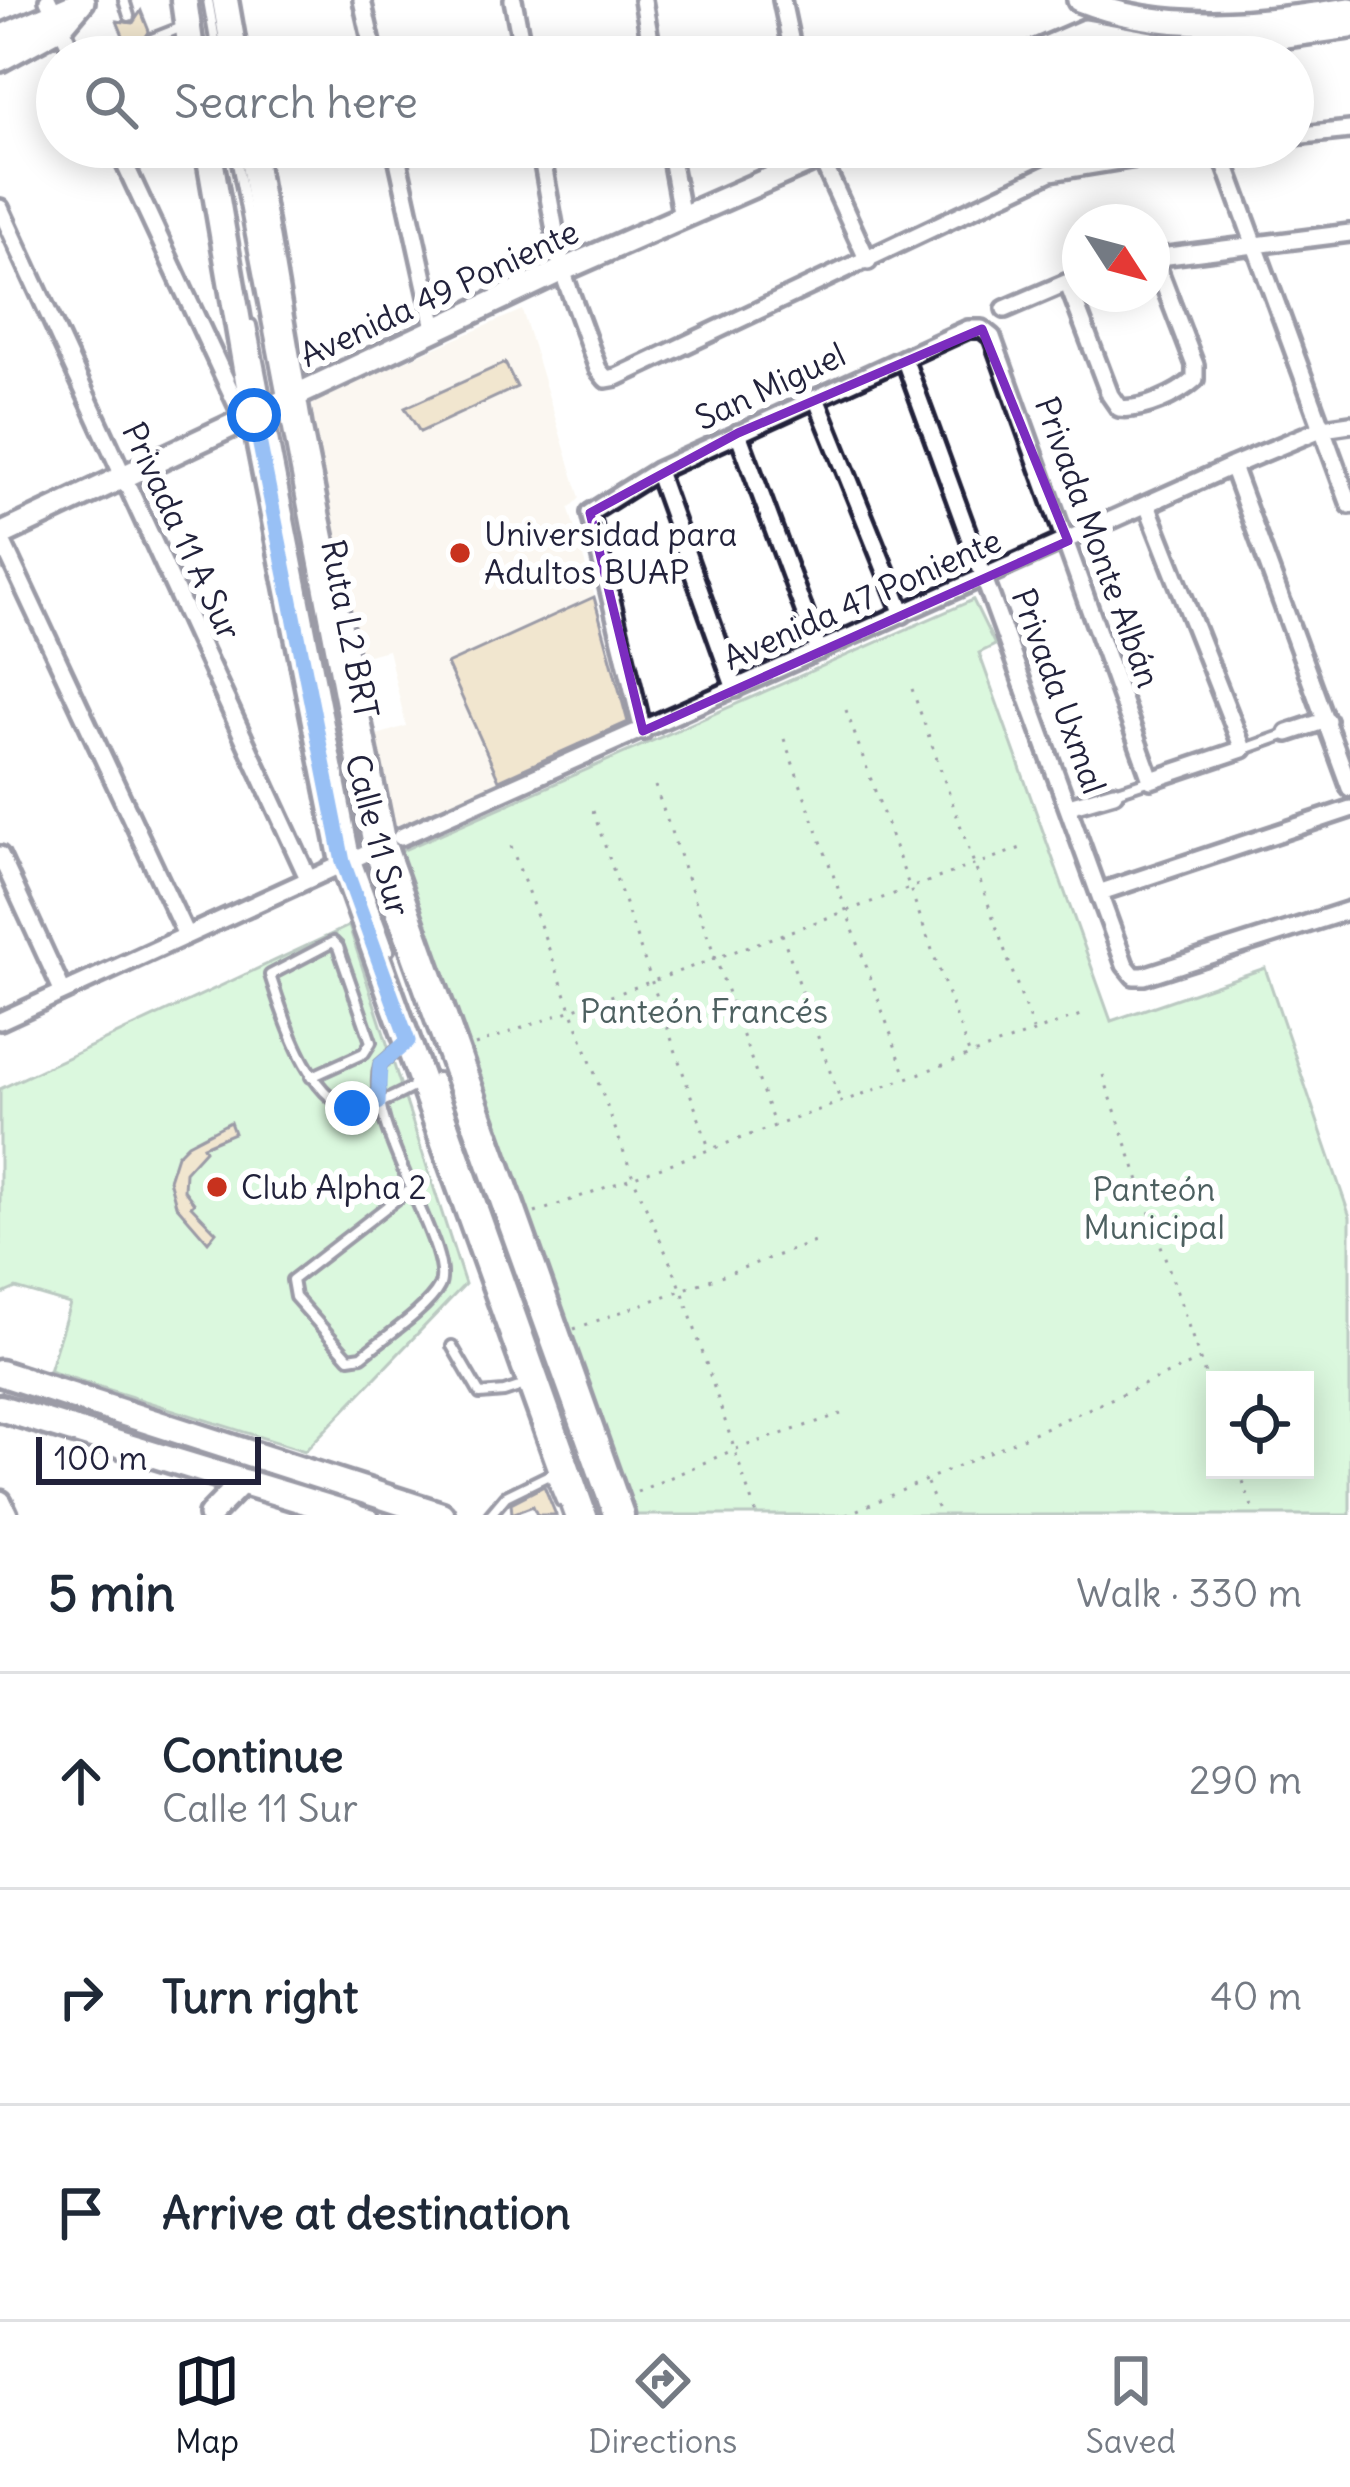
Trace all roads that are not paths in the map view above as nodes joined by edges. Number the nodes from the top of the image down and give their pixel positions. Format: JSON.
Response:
{"nodes":[{"id":1,"x":84,"y":0,"type":"edge"},
{"id":2,"x":124,"y":0,"type":"edge"},
{"id":3,"x":208,"y":0,"type":"edge"},
{"id":4,"x":225,"y":0,"type":"edge"},
{"id":5,"x":362,"y":0,"type":"edge"},
{"id":6,"x":513,"y":0,"type":"edge"},
{"id":7,"x":644,"y":0,"type":"edge"},
{"id":8,"x":782,"y":0,"type":"edge"},
{"id":9,"x":1090,"y":2,"type":"edge"},
{"id":10,"x":1350,"y":9,"type":"edge"},
{"id":11,"x":54,"y":13,"type":"edge"},
{"id":12,"x":129,"y":16,"type":"dead end"},
{"id":13,"x":190,"y":24,"type":"edge"},
{"id":14,"x":1350,"y":27,"type":"edge"},
{"id":15,"x":1085,"y":31,"type":"junction"},
{"id":16,"x":160,"y":36,"type":"edge"},
{"id":17,"x":214,"y":36,"type":"edge"},
{"id":18,"x":231,"y":36,"type":"edge"},
{"id":19,"x":370,"y":36,"type":"edge"},
{"id":20,"x":520,"y":36,"type":"edge"},
{"id":21,"x":650,"y":36,"type":"edge"},
{"id":22,"x":790,"y":36,"type":"edge"},
{"id":23,"x":1073,"y":36,"type":"edge"},
{"id":24,"x":1106,"y":36,"type":"edge"},
{"id":25,"x":1286,"y":36,"type":"edge"},
{"id":26,"x":0,"y":37,"type":"edge"},
{"id":27,"x":0,"y":60,"type":"edge"},
{"id":28,"x":1350,"y":130,"type":"edge"},
{"id":29,"x":1314,"y":134,"type":"edge"},
{"id":30,"x":127,"y":168,"type":"edge"},
{"id":31,"x":212,"y":168,"type":"edge"},
{"id":32,"x":237,"y":168,"type":"edge"},
{"id":33,"x":251,"y":168,"type":"edge"},
{"id":34,"x":400,"y":168,"type":"edge"},
{"id":35,"x":544,"y":168,"type":"edge"},
{"id":36,"x":673,"y":168,"type":"edge"},
{"id":37,"x":785,"y":168,"type":"edge"},
{"id":38,"x":825,"y":168,"type":"edge"},
{"id":39,"x":1076,"y":168,"type":"edge"},
{"id":40,"x":1227,"y":168,"type":"edge"},
{"id":41,"x":223,"y":170,"type":"dead end"},
{"id":42,"x":0,"y":208,"type":"edge"},
{"id":43,"x":682,"y":218,"type":"junction"},
{"id":44,"x":1350,"y":233,"type":"edge"},
{"id":45,"x":1255,"y":244,"type":"junction"},
{"id":46,"x":1170,"y":256,"type":"edge"},
{"id":47,"x":868,"y":261,"type":"junction"},
{"id":48,"x":562,"y":270,"type":"junction"},
{"id":49,"x":1062,"y":285,"type":"edge"},
{"id":50,"x":1170,"y":301,"type":"edge"},
{"id":51,"x":1005,"y":309,"type":"dead end"},
{"id":52,"x":1084,"y":312,"type":"edge"},
{"id":53,"x":435,"y":328,"type":"junction"},
{"id":54,"x":982,"y":329,"type":"joint"},
{"id":55,"x":904,"y":358,"type":"junction"},
{"id":56,"x":245,"y":359,"type":"junction"},
{"id":57,"x":221,"y":370,"type":"junction"},
{"id":58,"x":816,"y":398,"type":"junction"},
{"id":59,"x":268,"y":409,"type":"junction"},
{"id":60,"x":1350,"y":424,"type":"edge"},
{"id":61,"x":1322,"y":428,"type":"junction"},
{"id":62,"x":738,"y":433,"type":"junction"},
{"id":63,"x":1232,"y":466,"type":"junction"},
{"id":64,"x":657,"y":471,"type":"junction"},
{"id":65,"x":125,"y":477,"type":"junction"},
{"id":66,"x":1148,"y":505,"type":"junction"},
{"id":67,"x":1350,"y":505,"type":"edge"},
{"id":68,"x":0,"y":536,"type":"edge"},
{"id":69,"x":1068,"y":541,"type":"junction"},
{"id":70,"x":985,"y":578,"type":"junction"},
{"id":71,"x":903,"y":614,"type":"junction"},
{"id":72,"x":819,"y":651,"type":"junction"},
{"id":73,"x":735,"y":689,"type":"junction"},
{"id":74,"x":1327,"y":720,"type":"junction"},
{"id":75,"x":643,"y":731,"type":"junction"},
{"id":76,"x":1288,"y":734,"type":"joint"},
{"id":77,"x":1243,"y":749,"type":"junction"},
{"id":78,"x":1151,"y":780,"type":"junction"},
{"id":79,"x":1350,"y":788,"type":"edge"},
{"id":80,"x":1114,"y":793,"type":"joint"},
{"id":81,"x":1069,"y":806,"type":"junction"},
{"id":82,"x":1350,"y":809,"type":"edge"},
{"id":83,"x":373,"y":849,"type":"junction"},
{"id":84,"x":0,"y":855,"type":"edge"},
{"id":85,"x":308,"y":878,"type":"junction"},
{"id":86,"x":1101,"y":892,"type":"junction"},
{"id":87,"x":1350,"y":910,"type":"edge"},
{"id":88,"x":186,"y":935,"type":"junction"},
{"id":89,"x":389,"y":950,"type":"dead end"},
{"id":90,"x":63,"y":992,"type":"junction"},
{"id":91,"x":0,"y":1021,"type":"edge"},
{"id":92,"x":408,"y":1041,"type":"junction"},
{"id":93,"x":310,"y":1077,"type":"junction"},
{"id":94,"x":430,"y":1080,"type":"junction"},
{"id":95,"x":378,"y":1103,"type":"junction"},
{"id":96,"x":411,"y":1188,"type":"junction"},
{"id":97,"x":452,"y":1346,"type":"dead end"},
{"id":98,"x":0,"y":1377,"type":"edge"},
{"id":99,"x":531,"y":1383,"type":"junction"},
{"id":100,"x":0,"y":1405,"type":"edge"},
{"id":101,"x":556,"y":1471,"type":"junction"},
{"id":102,"x":243,"y":1480,"type":"junction"},
{"id":103,"x":0,"y":1502,"type":"edge"},
{"id":104,"x":303,"y":1507,"type":"edge"},
{"id":105,"x":582,"y":1513,"type":"edge"},
{"id":106,"x":492,"y":1514,"type":"edge"},
{"id":107,"x":6,"y":1515,"type":"edge"},
{"id":108,"x":210,"y":1515,"type":"edge"},
{"id":109,"x":352,"y":1515,"type":"edge"},
{"id":110,"x":374,"y":1515,"type":"edge"},
{"id":111,"x":426,"y":1515,"type":"edge"},
{"id":112,"x":441,"y":1515,"type":"edge"},
{"id":113,"x":608,"y":1515,"type":"edge"},
{"id":114,"x":621,"y":1515,"type":"edge"}],
"edges":[{"from":1,"to":11,"type":"main road"},
{"from":2,"to":12,"type":"lane"},
{"from":3,"to":17,"type":"lane"},
{"from":4,"to":18,"type":"main road"},
{"from":5,"to":19,"type":"street"},
{"from":6,"to":20,"type":"street"},
{"from":7,"to":21,"type":"street"},
{"from":8,"to":22,"type":"street"},
{"from":9,"to":10,"type":"main road"},
{"from":9,"to":15,"type":"street"},
{"from":11,"to":26,"type":"main road"},
{"from":11,"to":27,"type":"main road"},
{"from":13,"to":16,"type":"lane"},
{"from":14,"to":25,"type":"main road"},
{"from":15,"to":23,"type":"main road"},
{"from":15,"to":24,"type":"main road"},
{"from":28,"to":29,"type":"street"},
{"from":30,"to":57,"type":"street"},
{"from":31,"to":56,"type":"main road","name":"Calle 11 Sur"},
{"from":32,"to":59,"type":"lane"},
{"from":33,"to":59,"type":"main road","name":"Calle 11 Sur"},
{"from":34,"to":53,"type":"street"},
{"from":35,"to":48,"type":"street"},
{"from":36,"to":43,"type":"street"},
{"from":37,"to":43,"type":"main road","name":"Avenida 49 Poniente"},
{"from":38,"to":47,"type":"street"},
{"from":39,"to":47,"type":"street"},
{"from":40,"to":45,"type":"street"},
{"from":41,"to":59,"type":"lane"},
{"from":42,"to":65,"type":"street","name":"Privada 11 A Sur"},
{"from":43,"to":48,"type":"main road","name":"Avenida 49 Poniente"},
{"from":44,"to":45,"type":"street"},
{"from":45,"to":46,"type":"street"},
{"from":45,"to":61,"type":"street"},
{"from":47,"to":48,"type":"street"},
{"from":48,"to":53,"type":"main road","name":"Avenida 49 Poniente"},
{"from":49,"to":51,"type":"street"},
{"from":50,"to":52,"type":"street"},
{"from":53,"to":59,"type":"main road","name":"Avenida 49 Poniente"},
{"from":54,"to":55,"type":"street","name":"San Miguel"},
{"from":54,"to":69,"type":"street","name":"Privada Monte Albán"},
{"from":55,"to":58,"type":"street","name":"San Miguel"},
{"from":55,"to":70,"type":"street","name":"Privada Uxmal"},
{"from":56,"to":57,"type":"street"},
{"from":56,"to":59,"type":"main road","name":"Calle 11 Sur"},
{"from":57,"to":59,"type":"street"},
{"from":58,"to":62,"type":"street","name":"San Miguel"},
{"from":58,"to":71,"type":"street"},
{"from":59,"to":65,"type":"main road","name":"Avenida 49 Poniente"},
{"from":59,"to":83,"type":"main road","name":"Calle 11 Sur"},
{"from":59,"to":83,"type":"main road","name":"Calle 11 Sur"},
{"from":60,"to":61,"type":"street","name":"Avenida 47 Poniente"},
{"from":61,"to":63,"type":"street","name":"Avenida 47 Poniente"},
{"from":61,"to":67,"type":"street"},
{"from":62,"to":64,"type":"street","name":"San Miguel"},
{"from":62,"to":72,"type":"street"},
{"from":63,"to":66,"type":"street","name":"Avenida 47 Poniente"},
{"from":63,"to":74,"type":"street"},
{"from":64,"to":73,"type":"street"},
{"from":64,"to":75,"type":"street","name":"San Miguel"},
{"from":65,"to":68,"type":"main road","name":"Avenida 49 Poniente"},
{"from":65,"to":85,"type":"street","name":"Privada 11 A Sur"},
{"from":66,"to":69,"type":"street","name":"Avenida 47 Poniente"},
{"from":66,"to":77,"type":"street"},
{"from":68,"to":88,"type":"street"},
{"from":69,"to":70,"type":"street","name":"Avenida 47 Poniente"},
{"from":69,"to":78,"type":"street","name":"Privada Monte Albán"},
{"from":70,"to":71,"type":"street","name":"Avenida 47 Poniente"},
{"from":70,"to":81,"type":"street","name":"Privada Uxmal"},
{"from":71,"to":72,"type":"street","name":"Avenida 47 Poniente"},
{"from":72,"to":73,"type":"street","name":"Avenida 47 Poniente"},
{"from":73,"to":75,"type":"street","name":"Avenida 47 Poniente"},
{"from":74,"to":76,"type":"street"},
{"from":74,"to":79,"type":"street"},
{"from":75,"to":83,"type":"street","name":"Avenida 47 Poniente"},
{"from":76,"to":77,"type":"lane"},
{"from":77,"to":78,"type":"street"},
{"from":78,"to":80,"type":"lane"},
{"from":80,"to":81,"type":"street"},
{"from":81,"to":86,"type":"street","name":"Privada Uxmal"},
{"from":82,"to":86,"type":"street"},
{"from":83,"to":85,"type":"street","name":"Avenida 47 Poniente"},
{"from":83,"to":89,"type":"lane"},
{"from":83,"to":92,"type":"main road","name":"Calle 11 Sur"},
{"from":83,"to":113,"type":"lane"},
{"from":83,"to":114,"type":"main road","name":"Calle 11 Sur"},
{"from":84,"to":90,"type":"street"},
{"from":85,"to":88,"type":"street","name":"Avenida 47 Poniente"},
{"from":86,"to":87,"type":"street","name":"Privada Uxmal"},
{"from":88,"to":90,"type":"street","name":"Avenida 47 Poniente"},
{"from":90,"to":91,"type":"street","name":"Avenida 47 Poniente"},
{"from":92,"to":94,"type":"main road","name":"Calle 11 Sur"},
{"from":92,"to":95,"type":"lane"},
{"from":93,"to":93,"type":"lane"},
{"from":93,"to":95,"type":"lane"},
{"from":94,"to":95,"type":"lane"},
{"from":94,"to":99,"type":"main road","name":"Calle 11 Sur"},
{"from":94,"to":105,"type":"lane"},
{"from":95,"to":96,"type":"lane"},
{"from":96,"to":96,"type":"lane"},
{"from":97,"to":99,"type":"lane"},
{"from":98,"to":111,"type":"lane"},
{"from":98,"to":112,"type":"main road"},
{"from":99,"to":101,"type":"main road","name":"Calle 11 Sur"},
{"from":100,"to":102,"type":"main road"},
{"from":100,"to":110,"type":"lane"},
{"from":101,"to":105,"type":"main road","name":"Calle 11 Sur"},
{"from":101,"to":106,"type":"lane"},
{"from":102,"to":104,"type":"main road"},
{"from":102,"to":108,"type":"main road"},
{"from":103,"to":107,"type":"main road"},
{"from":104,"to":109,"type":"main road"}]}
